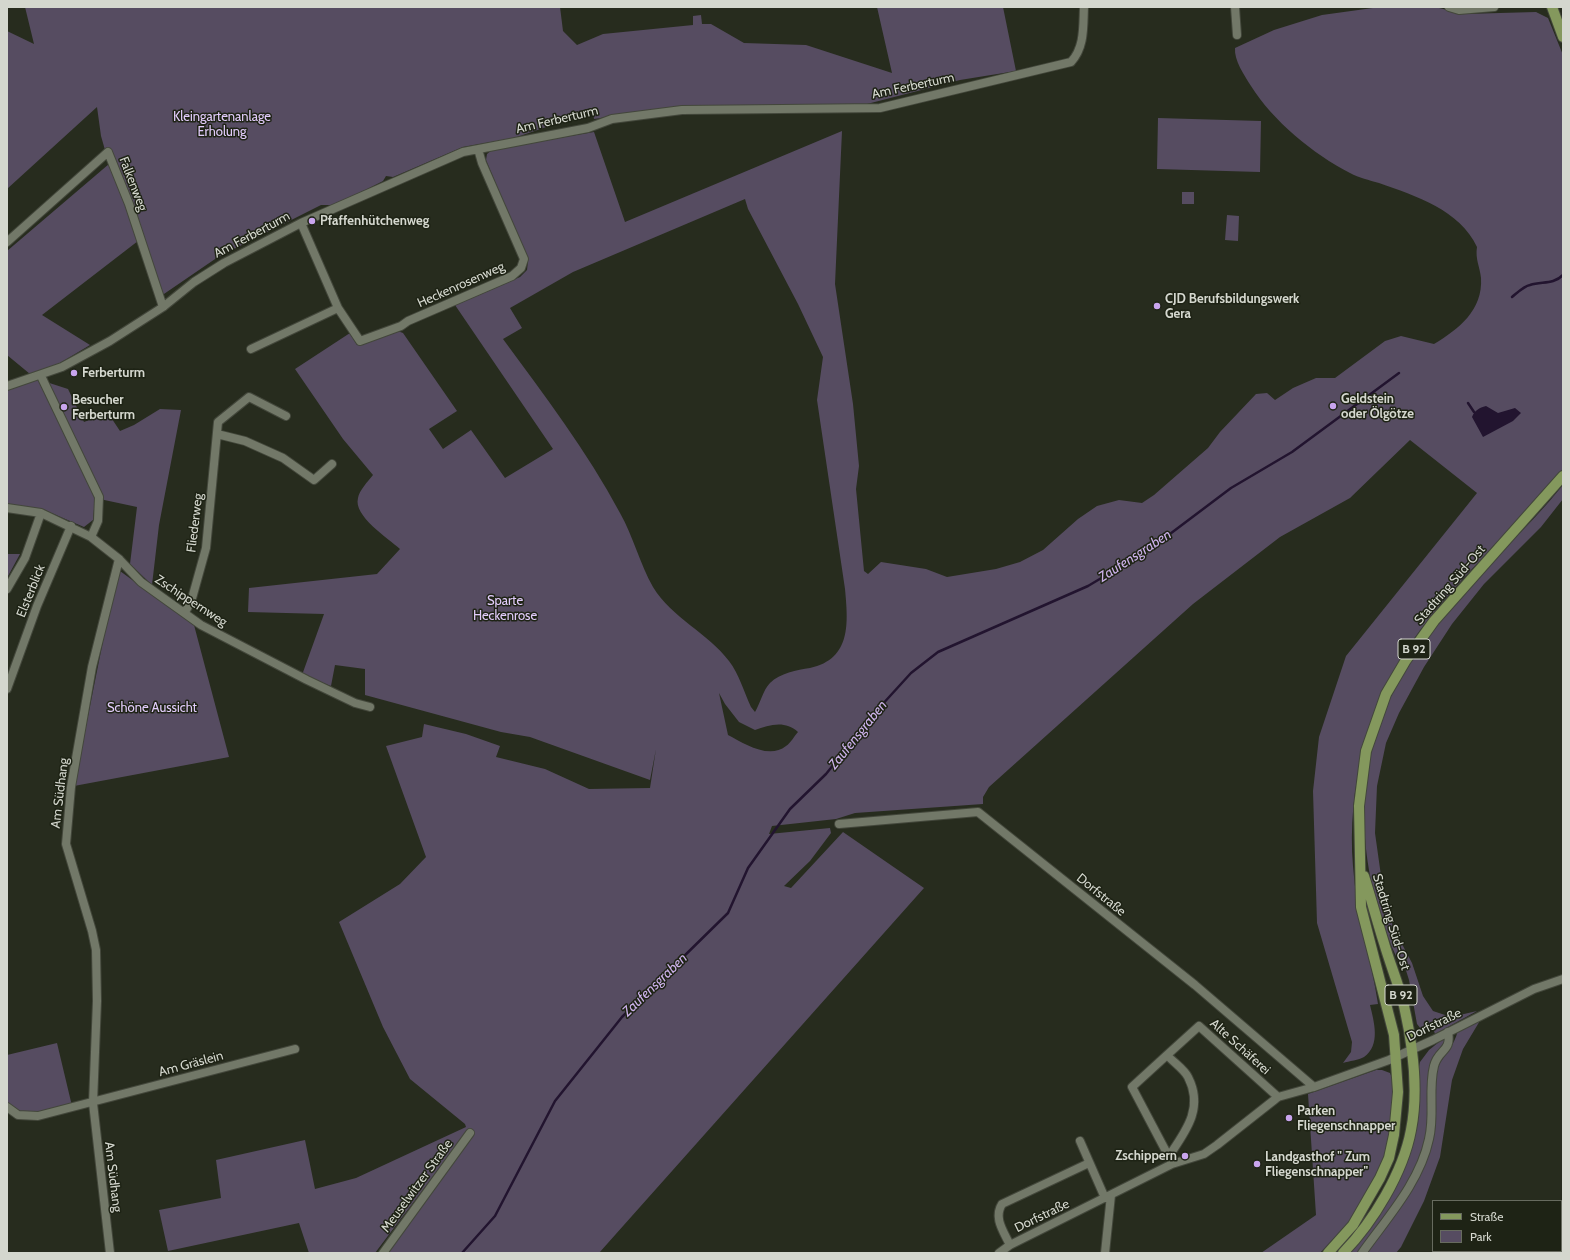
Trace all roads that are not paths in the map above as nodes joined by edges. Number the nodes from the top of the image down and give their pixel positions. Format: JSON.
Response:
{"nodes":[{"id":1,"x":1084,"y":7,"type":"edge"},
{"id":2,"x":1235,"y":7,"type":"edge"},
{"id":3,"x":1449,"y":7,"type":"edge"},
{"id":4,"x":1494,"y":7,"type":"edge"},
{"id":5,"x":1552,"y":7,"type":"edge"},
{"id":6,"x":1237,"y":35,"type":"dead end"},
{"id":7,"x":1563,"y":37,"type":"edge"},
{"id":8,"x":478,"y":149,"type":"junction"},
{"id":9,"x":301,"y":223,"type":"junction"},
{"id":10,"x":7,"y":242,"type":"edge"},
{"id":11,"x":163,"y":307,"type":"junction"},
{"id":12,"x":338,"y":308,"type":"junction"},
{"id":13,"x":251,"y":349,"type":"dead end"},
{"id":14,"x":41,"y":376,"type":"junction"},
{"id":15,"x":7,"y":386,"type":"edge"},
{"id":16,"x":286,"y":416,"type":"dead end"},
{"id":17,"x":217,"y":434,"type":"junction"},
{"id":18,"x":332,"y":464,"type":"dead end"},
{"id":19,"x":1563,"y":476,"type":"edge"},
{"id":20,"x":7,"y":508,"type":"edge"},
{"id":21,"x":41,"y":512,"type":"junction"},
{"id":22,"x":71,"y":526,"type":"junction"},
{"id":23,"x":92,"y":537,"type":"junction"},
{"id":24,"x":119,"y":559,"type":"junction"},
{"id":25,"x":7,"y":589,"type":"edge"},
{"id":26,"x":185,"y":612,"type":"junction"},
{"id":27,"x":7,"y":689,"type":"edge"},
{"id":28,"x":370,"y":707,"type":"dead end"},
{"id":29,"x":839,"y":824,"type":"dead end"},
{"id":30,"x":1360,"y":865,"type":"junction"},
{"id":31,"x":1563,"y":979,"type":"edge"},
{"id":32,"x":1448,"y":1032,"type":"junction"},
{"id":33,"x":1412,"y":1048,"type":"junction"},
{"id":34,"x":295,"y":1049,"type":"dead end"},
{"id":35,"x":1167,"y":1055,"type":"junction"},
{"id":36,"x":1396,"y":1056,"type":"junction"},
{"id":37,"x":1314,"y":1087,"type":"junction"},
{"id":38,"x":1278,"y":1096,"type":"junction"},
{"id":39,"x":93,"y":1103,"type":"junction"},
{"id":40,"x":7,"y":1107,"type":"edge"},
{"id":41,"x":470,"y":1134,"type":"dead end"},
{"id":42,"x":1080,"y":1141,"type":"dead end"},
{"id":43,"x":1171,"y":1160,"type":"junction"},
{"id":44,"x":1089,"y":1163,"type":"junction"},
{"id":45,"x":1108,"y":1197,"type":"junction"},
{"id":46,"x":1010,"y":1245,"type":"junction"},
{"id":47,"x":110,"y":1253,"type":"edge"},
{"id":48,"x":383,"y":1253,"type":"edge"},
{"id":49,"x":999,"y":1253,"type":"edge"},
{"id":50,"x":1105,"y":1253,"type":"edge"},
{"id":51,"x":1328,"y":1253,"type":"edge"},
{"id":52,"x":1343,"y":1253,"type":"edge"},
{"id":53,"x":1362,"y":1253,"type":"edge"}],
"edges":[{"from":1,"to":8,"type":"street","name":"Am Ferberturm"},
{"from":2,"to":6,"type":"street"},
{"from":3,"to":4,"type":"street"},
{"from":5,"to":7,"type":"main road"},
{"from":8,"to":9,"type":"street","name":"Am Ferberturm"},
{"from":8,"to":12,"type":"street","name":"Heckenrosenweg"},
{"from":9,"to":11,"type":"street","name":"Am Ferberturm"},
{"from":9,"to":12,"type":"street"},
{"from":10,"to":11,"type":"street","name":"Falkenweg"},
{"from":11,"to":14,"type":"street","name":"Am Ferberturm"},
{"from":12,"to":13,"type":"street"},
{"from":14,"to":15,"type":"street","name":"Am Ferberturm"},
{"from":14,"to":23,"type":"street"},
{"from":16,"to":17,"type":"street","name":"Fliederweg"},
{"from":17,"to":18,"type":"street"},
{"from":17,"to":26,"type":"street","name":"Fliederweg"},
{"from":19,"to":30,"type":"main road","name":"Stadtring Süd-Ost","number":"B 92"},
{"from":20,"to":21,"type":"street","name":"Zschippernweg"},
{"from":21,"to":22,"type":"street","name":"Zschippernweg"},
{"from":21,"to":25,"type":"street"},
{"from":22,"to":23,"type":"street","name":"Zschippernweg"},
{"from":22,"to":27,"type":"street","name":"Elsterblick"},
{"from":23,"to":24,"type":"street","name":"Zschippernweg"},
{"from":24,"to":26,"type":"street","name":"Zschippernweg"},
{"from":24,"to":39,"type":"street","name":"Am Südhang"},
{"from":26,"to":28,"type":"street","name":"Zschippernweg"},
{"from":29,"to":37,"type":"street","name":"Dorfstraße"},
{"from":30,"to":33,"type":"main road","name":"Stadtring Süd-Ost","number":"B 92"},
{"from":30,"to":36,"type":"main road","name":"Stadtring Süd-Ost","number":"B 92"},
{"from":31,"to":32,"type":"street","name":"Dorfstraße"},
{"from":32,"to":33,"type":"street","name":"Dorfstraße"},
{"from":32,"to":53,"type":"street"},
{"from":33,"to":36,"type":"street","name":"Dorfstraße"},
{"from":33,"to":52,"type":"main road","name":"Stadtring Süd-Ost","number":"B 92"},
{"from":34,"to":39,"type":"street","name":"Am Gräslein"},
{"from":35,"to":38,"type":"street","name":"Alte Schäferei"},
{"from":35,"to":43,"type":"street"},
{"from":35,"to":43,"type":"street"},
{"from":36,"to":37,"type":"street","name":"Dorfstraße"},
{"from":36,"to":51,"type":"main road","name":"Stadtring Süd-Ost","number":"B 92"},
{"from":37,"to":38,"type":"street","name":"Dorfstraße"},
{"from":38,"to":43,"type":"street","name":"Dorfstraße"},
{"from":39,"to":40,"type":"street"},
{"from":39,"to":47,"type":"street","name":"Am Südhang"},
{"from":41,"to":48,"type":"street","name":"Meuselwitzer Straße"},
{"from":42,"to":44,"type":"street"},
{"from":43,"to":45,"type":"street","name":"Dorfstraße"},
{"from":44,"to":45,"type":"street"},
{"from":44,"to":46,"type":"street","name":"Dorfstraße"},
{"from":45,"to":46,"type":"street","name":"Dorfstraße"},
{"from":45,"to":50,"type":"street"},
{"from":46,"to":49,"type":"street","name":"Dorfstraße"}]}
